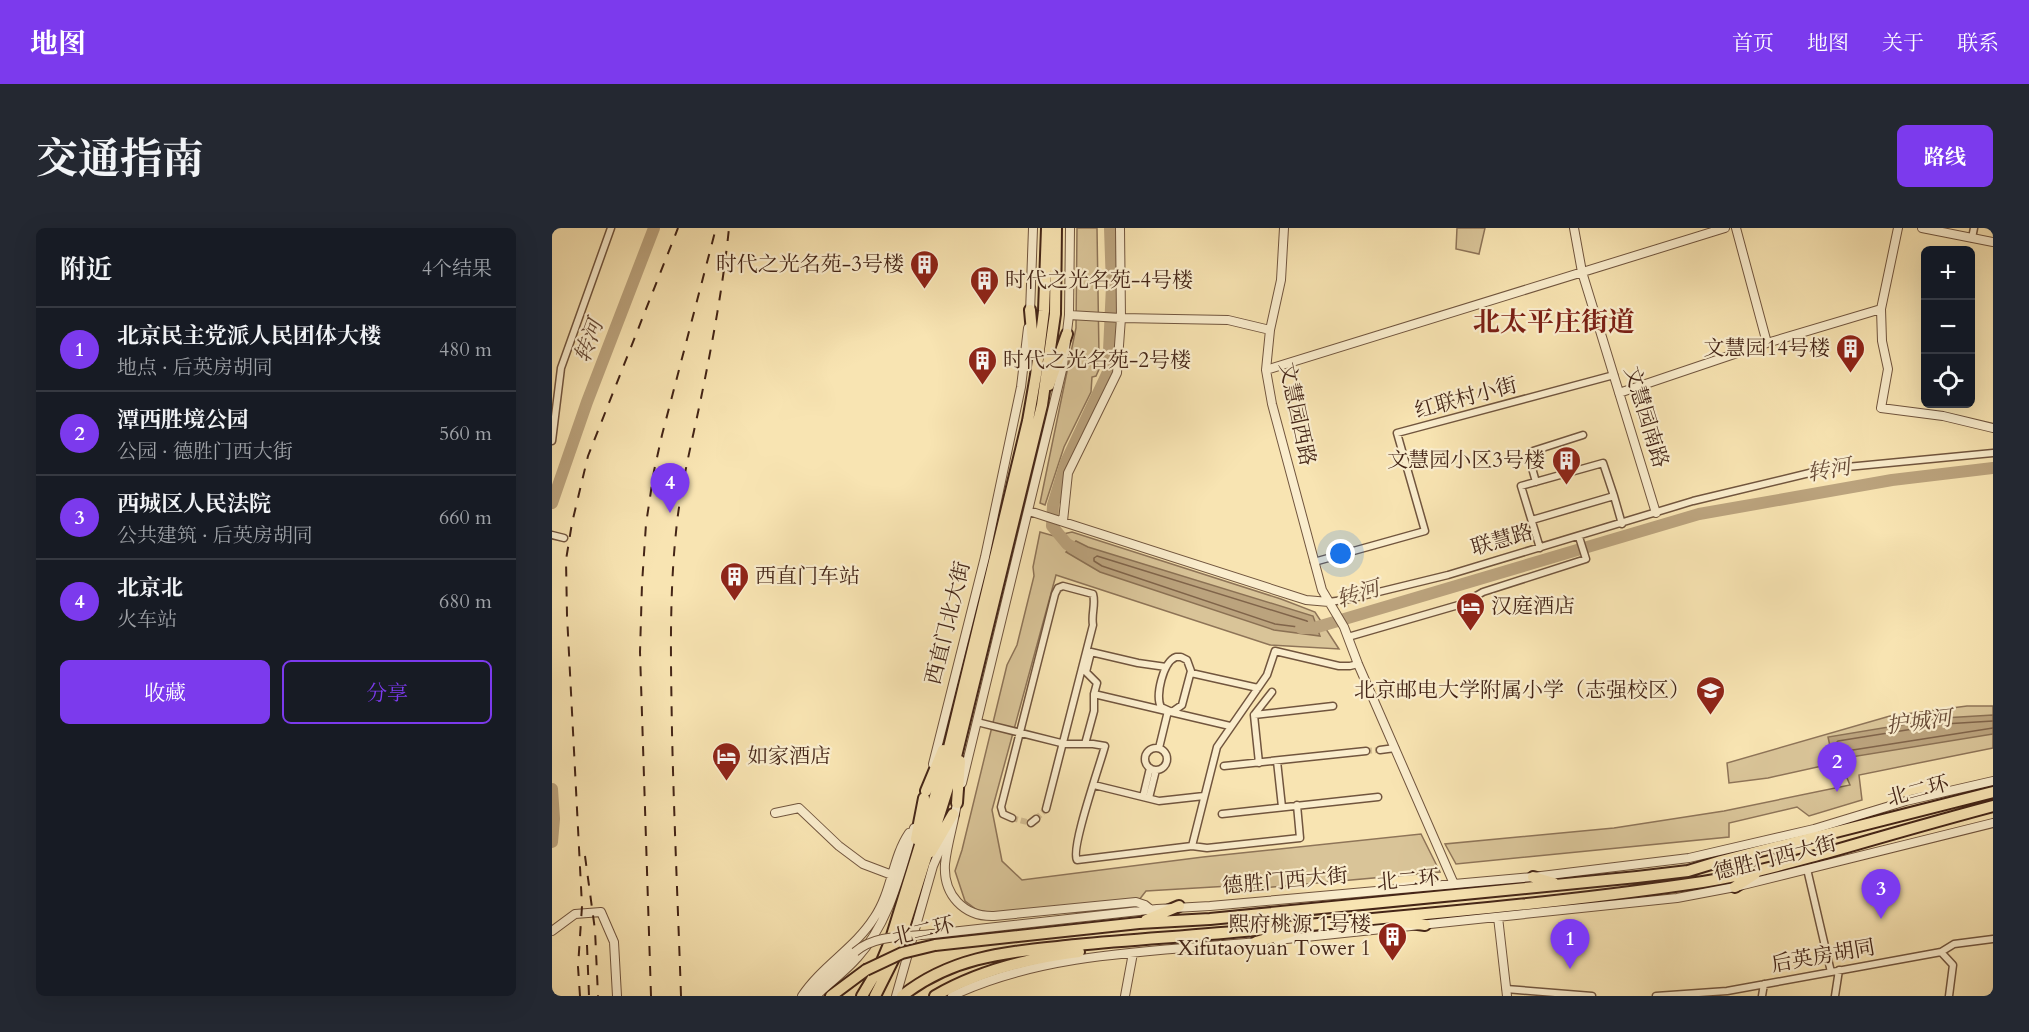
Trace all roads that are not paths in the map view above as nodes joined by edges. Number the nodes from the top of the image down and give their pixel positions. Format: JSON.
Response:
{"nodes":[{"id":1,"x":611,"y":228,"type":"edge"},
{"id":2,"x":1033,"y":228,"type":"edge"},
{"id":3,"x":1047,"y":228,"type":"edge"},
{"id":4,"x":1056,"y":228,"type":"edge"},
{"id":5,"x":1070,"y":228,"type":"edge"},
{"id":6,"x":1120,"y":228,"type":"edge"},
{"id":7,"x":1284,"y":228,"type":"edge"},
{"id":8,"x":1574,"y":228,"type":"edge"},
{"id":9,"x":1725,"y":228,"type":"edge"},
{"id":10,"x":1736,"y":228,"type":"edge"},
{"id":11,"x":1898,"y":228,"type":"edge"},
{"id":12,"x":1922,"y":228,"type":"edge"},
{"id":13,"x":1974,"y":228,"type":"edge"},
{"id":14,"x":1972,"y":238,"type":"junction"},
{"id":15,"x":1993,"y":242,"type":"edge"},
{"id":16,"x":1582,"y":272,"type":"junction"},
{"id":17,"x":1051,"y":274,"type":"junction"},
{"id":18,"x":1881,"y":309,"type":"junction"},
{"id":19,"x":1030,"y":310,"type":"junction"},
{"id":20,"x":1069,"y":315,"type":"junction"},
{"id":21,"x":1121,"y":316,"type":"junction"},
{"id":22,"x":1270,"y":330,"type":"junction"},
{"id":23,"x":1067,"y":334,"type":"junction"},
{"id":24,"x":1767,"y":344,"type":"junction"},
{"id":25,"x":1266,"y":370,"type":"junction"},
{"id":26,"x":1036,"y":375,"type":"junction"},
{"id":27,"x":1614,"y":375,"type":"junction"},
{"id":28,"x":1619,"y":393,"type":"junction"},
{"id":29,"x":1042,"y":405,"type":"junction"},
{"id":30,"x":1993,"y":428,"type":"edge"},
{"id":31,"x":1583,"y":435,"type":"dead end"},
{"id":32,"x":552,"y":441,"type":"edge"},
{"id":33,"x":1993,"y":453,"type":"edge"},
{"id":34,"x":1536,"y":482,"type":"junction"},
{"id":35,"x":1614,"y":496,"type":"junction"},
{"id":36,"x":1029,"y":511,"type":"junction"},
{"id":37,"x":1656,"y":513,"type":"junction"},
{"id":38,"x":1060,"y":520,"type":"junction"},
{"id":39,"x":1532,"y":520,"type":"junction"},
{"id":40,"x":1622,"y":524,"type":"junction"},
{"id":41,"x":1580,"y":539,"type":"junction"},
{"id":42,"x":1540,"y":548,"type":"junction"},
{"id":43,"x":1314,"y":562,"type":"junction"},
{"id":44,"x":1329,"y":602,"type":"junction"},
{"id":45,"x":1348,"y":637,"type":"junction"},
{"id":46,"x":1358,"y":664,"type":"junction"},
{"id":47,"x":1166,"y":667,"type":"junction"},
{"id":48,"x":1191,"y":673,"type":"junction"},
{"id":49,"x":1258,"y":688,"type":"junction"},
{"id":50,"x":1272,"y":692,"type":"dead end"},
{"id":51,"x":1094,"y":694,"type":"junction"},
{"id":52,"x":1333,"y":706,"type":"dead end"},
{"id":53,"x":1168,"y":711,"type":"junction"},
{"id":54,"x":1254,"y":715,"type":"junction"},
{"id":55,"x":954,"y":722,"type":"junction"},
{"id":56,"x":977,"y":722,"type":"junction"},
{"id":57,"x":1230,"y":726,"type":"junction"},
{"id":58,"x":1019,"y":732,"type":"junction"},
{"id":59,"x":962,"y":735,"type":"junction"},
{"id":60,"x":1063,"y":743,"type":"junction"},
{"id":61,"x":1085,"y":744,"type":"junction"},
{"id":62,"x":1159,"y":748,"type":"junction"},
{"id":63,"x":1395,"y":748,"type":"junction"},
{"id":64,"x":1380,"y":750,"type":"tunnel mouth"},
{"id":65,"x":1366,"y":751,"type":"tunnel mouth"},
{"id":66,"x":1277,"y":761,"type":"junction"},
{"id":67,"x":1259,"y":763,"type":"junction"},
{"id":68,"x":1224,"y":766,"type":"dead end"},
{"id":69,"x":1153,"y":769,"type":"junction"},
{"id":70,"x":1993,"y":781,"type":"edge"},
{"id":71,"x":1094,"y":785,"type":"junction"},
{"id":72,"x":1993,"y":792,"type":"edge"},
{"id":73,"x":925,"y":794,"type":"junction"},
{"id":74,"x":1204,"y":796,"type":"junction"},
{"id":75,"x":1378,"y":797,"type":"dead end"},
{"id":76,"x":1146,"y":798,"type":"junction"},
{"id":77,"x":957,"y":803,"type":"junction"},
{"id":78,"x":1296,"y":806,"type":"junction"},
{"id":79,"x":1993,"y":806,"type":"edge"},
{"id":80,"x":1282,"y":807,"type":"junction"},
{"id":81,"x":1046,"y":809,"type":"tunnel mouth"},
{"id":82,"x":775,"y":813,"type":"dead end"},
{"id":83,"x":953,"y":814,"type":"junction"},
{"id":84,"x":1222,"y":814,"type":"dead end"},
{"id":85,"x":1012,"y":818,"type":"dead end"},
{"id":86,"x":1993,"y":823,"type":"edge"},
{"id":87,"x":915,"y":824,"type":"junction"},
{"id":88,"x":1192,"y":846,"type":"junction"},
{"id":89,"x":1746,"y":846,"type":"junction"},
{"id":90,"x":1721,"y":861,"type":"junction"},
{"id":91,"x":919,"y":863,"type":"junction"},
{"id":92,"x":1807,"y":869,"type":"junction"},
{"id":93,"x":1761,"y":871,"type":"junction"},
{"id":94,"x":892,"y":875,"type":"junction"},
{"id":95,"x":1533,"y":877,"type":"junction"},
{"id":96,"x":1454,"y":884,"type":"junction"},
{"id":97,"x":1560,"y":885,"type":"junction"},
{"id":98,"x":1735,"y":887,"type":"junction"},
{"id":99,"x":1179,"y":906,"type":"junction"},
{"id":100,"x":1150,"y":909,"type":"junction"},
{"id":101,"x":1498,"y":917,"type":"junction"},
{"id":102,"x":1374,"y":918,"type":"junction"},
{"id":103,"x":1138,"y":923,"type":"junction"},
{"id":104,"x":1316,"y":924,"type":"junction"},
{"id":105,"x":1425,"y":925,"type":"junction"},
{"id":106,"x":552,"y":931,"type":"edge"},
{"id":107,"x":1134,"y":939,"type":"junction"},
{"id":108,"x":1993,"y":939,"type":"edge"},
{"id":109,"x":934,"y":940,"type":"junction"},
{"id":110,"x":1257,"y":942,"type":"junction"},
{"id":111,"x":1941,"y":952,"type":"junction"},
{"id":112,"x":1133,"y":953,"type":"junction"},
{"id":113,"x":1839,"y":970,"type":"junction"},
{"id":114,"x":1831,"y":972,"type":"junction"},
{"id":115,"x":1764,"y":984,"type":"junction"},
{"id":116,"x":1507,"y":992,"type":"edge"},
{"id":117,"x":617,"y":996,"type":"edge"},
{"id":118,"x":802,"y":996,"type":"edge"},
{"id":119,"x":807,"y":996,"type":"edge"},
{"id":120,"x":816,"y":996,"type":"edge"},
{"id":121,"x":831,"y":996,"type":"edge"},
{"id":122,"x":862,"y":996,"type":"edge"},
{"id":123,"x":875,"y":996,"type":"edge"},
{"id":124,"x":896,"y":996,"type":"edge"},
{"id":125,"x":902,"y":996,"type":"edge"},
{"id":126,"x":935,"y":996,"type":"edge"},
{"id":127,"x":952,"y":996,"type":"edge"},
{"id":128,"x":1125,"y":996,"type":"edge"},
{"id":129,"x":1592,"y":996,"type":"edge"},
{"id":130,"x":1656,"y":996,"type":"edge"},
{"id":131,"x":1762,"y":996,"type":"edge"},
{"id":132,"x":1835,"y":996,"type":"edge"},
{"id":133,"x":1949,"y":996,"type":"edge"}],
"edges":[{"from":1,"to":32,"type":"street"},
{"from":2,"to":19,"type":"street","name":"西直门北大街"},
{"from":3,"to":17,"type":"highway","name":"西直门北大街"},
{"from":4,"to":17,"type":"highway","name":"西直门北大街"},
{"from":5,"to":20,"type":"street"},
{"from":6,"to":21,"type":"street"},
{"from":7,"to":22,"type":"street","name":"文慧园西路"},
{"from":8,"to":16,"type":"street","name":"文慧园南路"},
{"from":9,"to":16,"type":"street"},
{"from":10,"to":24,"type":"street"},
{"from":11,"to":18,"type":"street"},
{"from":12,"to":14,"type":"street"},
{"from":13,"to":14,"type":"street"},
{"from":14,"to":15,"type":"street"},
{"from":16,"to":25,"type":"street"},
{"from":16,"to":27,"type":"street","name":"文慧园南路"},
{"from":17,"to":26,"type":"highway","name":"西直门北大街"},
{"from":17,"to":29,"type":"highway","name":"西直门北大街"},
{"from":18,"to":24,"type":"street"},
{"from":18,"to":30,"type":"street"},
{"from":19,"to":26,"type":"highway"},
{"from":19,"to":73,"type":"street","name":"西直门北大街"},
{"from":20,"to":21,"type":"street"},
{"from":20,"to":23,"type":"street"},
{"from":21,"to":22,"type":"street"},
{"from":21,"to":38,"type":"street"},
{"from":22,"to":25,"type":"street","name":"文慧园西路"},
{"from":23,"to":29,"type":"highway"},
{"from":23,"to":36,"type":"street"},
{"from":24,"to":28,"type":"street"},
{"from":25,"to":43,"type":"street","name":"文慧园西路"},
{"from":26,"to":55,"type":"highway","name":"西直门北大街"},
{"from":27,"to":28,"type":"street","name":"文慧园南路"},
{"from":27,"to":43,"type":"street","name":"红联村小街"},
{"from":28,"to":37,"type":"street","name":"文慧园南路"},
{"from":29,"to":59,"type":"highway","name":"西直门北大街"},
{"from":31,"to":34,"type":"street"},
{"from":33,"to":37,"type":"street","name":"联慧路"},
{"from":34,"to":35,"type":"street"},
{"from":34,"to":39,"type":"street"},
{"from":35,"to":39,"type":"street"},
{"from":35,"to":40,"type":"street"},
{"from":36,"to":38,"type":"street","name":"联慧路"},
{"from":36,"to":56,"type":"street"},
{"from":37,"to":40,"type":"street","name":"联慧路"},
{"from":38,"to":44,"type":"street","name":"联慧路"},
{"from":39,"to":42,"type":"street"},
{"from":40,"to":41,"type":"street","name":"联慧路"},
{"from":41,"to":42,"type":"street","name":"联慧路"},
{"from":41,"to":45,"type":"street"},
{"from":42,"to":44,"type":"street","name":"联慧路"},
{"from":43,"to":44,"type":"street","name":"文慧园西路"},
{"from":44,"to":45,"type":"street","name":"文慧园西路"},
{"from":45,"to":46,"type":"street"},
{"from":46,"to":49,"type":"street"},
{"from":46,"to":63,"type":"street"},
{"from":47,"to":48,"type":"street"},
{"from":47,"to":51,"type":"street"},
{"from":47,"to":53,"type":"street"},
{"from":48,"to":49,"type":"street"},
{"from":48,"to":53,"type":"street"},
{"from":49,"to":57,"type":"street"},
{"from":50,"to":54,"type":"street"},
{"from":51,"to":53,"type":"street"},
{"from":51,"to":61,"type":"street"},
{"from":52,"to":54,"type":"street"},
{"from":53,"to":57,"type":"street"},
{"from":53,"to":62,"type":"street"},
{"from":54,"to":67,"type":"street"},
{"from":55,"to":73,"type":"highway"},
{"from":55,"to":91,"type":"highway","name":"西直门北大街"},
{"from":56,"to":58,"type":"street"},
{"from":56,"to":77,"type":"street"},
{"from":57,"to":74,"type":"street"},
{"from":58,"to":60,"type":"street"},
{"from":58,"to":60,"type":"street"},
{"from":58,"to":85,"type":"street"},
{"from":59,"to":77,"type":"highway"},
{"from":59,"to":91,"type":"highway","name":"西直门北大街"},
{"from":60,"to":61,"type":"street"},
{"from":60,"to":81,"type":"street"},
{"from":61,"to":71,"type":"street"},
{"from":62,"to":69,"type":"street"},
{"from":62,"to":69,"type":"street"},
{"from":63,"to":64,"type":"street"},
{"from":63,"to":96,"type":"street"},
{"from":65,"to":66,"type":"street"},
{"from":66,"to":67,"type":"street"},
{"from":66,"to":80,"type":"street"},
{"from":67,"to":68,"type":"street"},
{"from":69,"to":76,"type":"street"},
{"from":70,"to":89,"type":"street","name":"德胜门西大街"},
{"from":71,"to":76,"type":"street"},
{"from":71,"to":88,"type":"street"},
{"from":72,"to":90,"type":"highway","name":"北二环"},
{"from":73,"to":87,"type":"street","name":"西直门北大街"},
{"from":73,"to":91,"type":"highway"},
{"from":74,"to":76,"type":"street"},
{"from":74,"to":88,"type":"street"},
{"from":75,"to":78,"type":"street"},
{"from":77,"to":83,"type":"street"},
{"from":77,"to":100,"type":"street"},
{"from":78,"to":80,"type":"street"},
{"from":78,"to":88,"type":"street"},
{"from":79,"to":93,"type":"highway","name":"北二环"},
{"from":80,"to":84,"type":"street"},
{"from":82,"to":94,"type":"street"},
{"from":83,"to":91,"type":"highway"},
{"from":83,"to":124,"type":"street"},
{"from":86,"to":92,"type":"street","name":"德胜门西大街"},
{"from":87,"to":94,"type":"street"},
{"from":87,"to":120,"type":"street","name":"西直门北大街"},
{"from":89,"to":90,"type":"highway"},
{"from":89,"to":95,"type":"street","name":"德胜门西大街"},
{"from":90,"to":97,"type":"highway","name":"北二环"},
{"from":91,"to":122,"type":"highway","name":"西直门北大街"},
{"from":91,"to":123,"type":"highway","name":"西直门北大街"},
{"from":92,"to":98,"type":"street","name":"德胜门西大街"},
{"from":92,"to":114,"type":"street"},
{"from":93,"to":98,"type":"highway"},
{"from":93,"to":102,"type":"highway","name":"北二环"},
{"from":94,"to":118,"type":"street"},
{"from":95,"to":96,"type":"street","name":"德胜门西大街"},
{"from":95,"to":97,"type":"highway"},
{"from":96,"to":99,"type":"street","name":"德胜门西大街"},
{"from":97,"to":103,"type":"highway","name":"北二环"},
{"from":98,"to":101,"type":"street","name":"德胜门西大街"},
{"from":99,"to":100,"type":"street","name":"德胜门西大街"},
{"from":99,"to":103,"type":"highway"},
{"from":100,"to":109,"type":"street","name":"德胜门西大街"},
{"from":101,"to":105,"type":"street","name":"德胜门西大街"},
{"from":101,"to":116,"type":"street"},
{"from":102,"to":104,"type":"highway","name":"北二环"},
{"from":102,"to":105,"type":"highway"},
{"from":103,"to":109,"type":"highway","name":"北二环"},
{"from":104,"to":107,"type":"highway","name":"北二环"},
{"from":104,"to":110,"type":"highway"},
{"from":105,"to":110,"type":"street","name":"德胜门西大街"},
{"from":106,"to":117,"type":"street"},
{"from":107,"to":125,"type":"highway","name":"北二环"},
{"from":107,"to":126,"type":"highway"},
{"from":108,"to":111,"type":"street","name":"后英房胡同"},
{"from":109,"to":119,"type":"street","name":"德胜门西大街","bridge":true},
{"from":109,"to":121,"type":"highway","name":"北二环","bridge":true},
{"from":110,"to":112,"type":"street","name":"德胜门西大街"},
{"from":111,"to":113,"type":"street","name":"后英房胡同"},
{"from":111,"to":133,"type":"street"},
{"from":112,"to":127,"type":"street"},
{"from":112,"to":128,"type":"street"},
{"from":113,"to":114,"type":"street","name":"后英房胡同"},
{"from":113,"to":132,"type":"street"},
{"from":114,"to":115,"type":"street","name":"后英房胡同"},
{"from":115,"to":130,"type":"street","name":"后英房胡同"},
{"from":115,"to":131,"type":"street"},
{"from":116,"to":129,"type":"street"}]}
